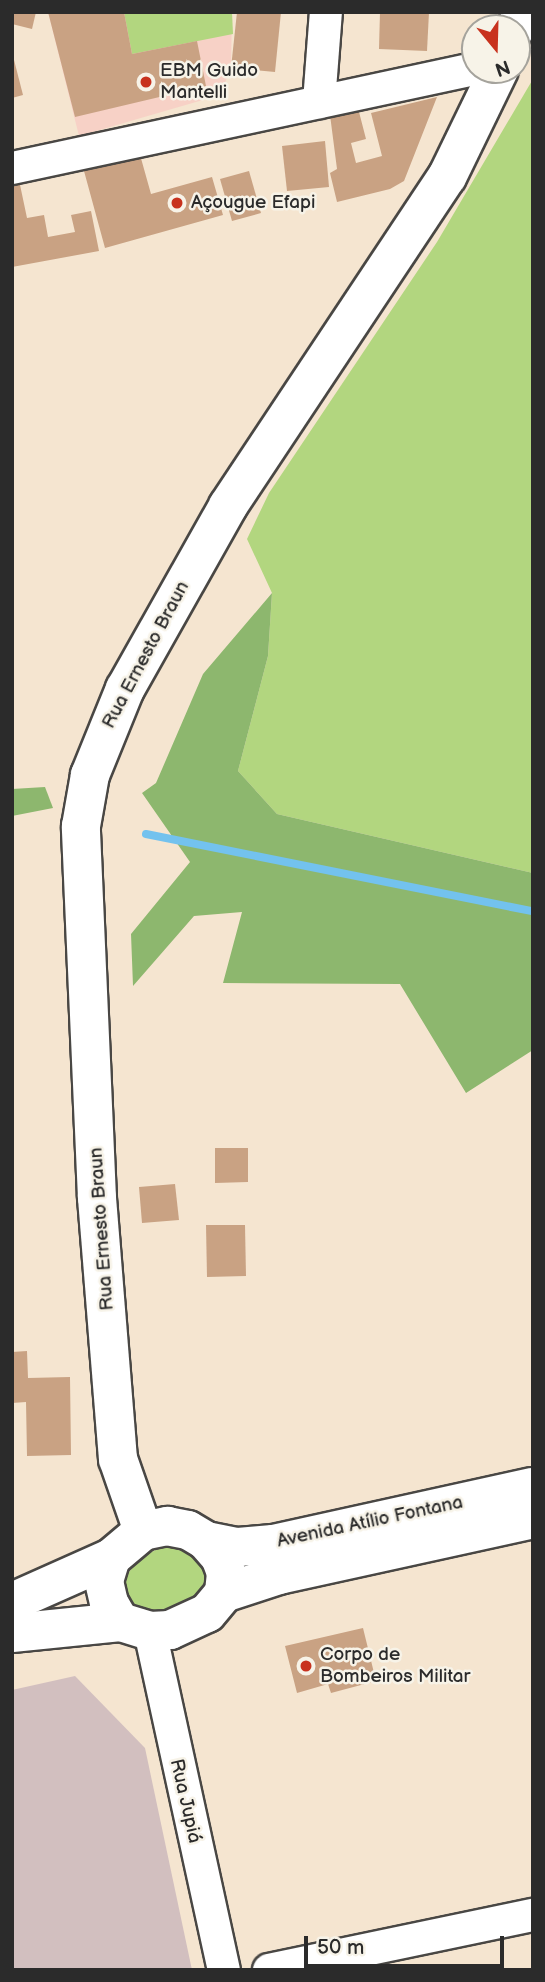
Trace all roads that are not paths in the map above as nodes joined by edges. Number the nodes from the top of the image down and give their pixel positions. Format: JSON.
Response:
{"nodes":[{"id":1,"x":326,"y":12,"type":"edge"},
{"id":2,"x":461,"y":72,"type":"edge"},
{"id":3,"x":492,"y":84,"type":"edge"},
{"id":4,"x":318,"y":102,"type":"junction"},
{"id":5,"x":12,"y":168,"type":"edge"},
{"id":6,"x":533,"y":1487,"type":"edge"},
{"id":7,"x":533,"y":1519,"type":"edge"},
{"id":8,"x":143,"y":1531,"type":"junction"},
{"id":9,"x":206,"y":1541,"type":"junction"},
{"id":10,"x":111,"y":1558,"type":"junction"},
{"id":11,"x":224,"y":1593,"type":"junction"},
{"id":12,"x":12,"y":1602,"type":"edge"},
{"id":13,"x":135,"y":1627,"type":"junction"},
{"id":14,"x":12,"y":1633,"type":"edge"},
{"id":15,"x":533,"y":1915,"type":"edge"},
{"id":16,"x":224,"y":1970,"type":"edge"},
{"id":17,"x":269,"y":1970,"type":"edge"}],
"edges":[{"from":1,"to":4,"type":"street"},
{"from":2,"to":4,"type":"street"},
{"from":3,"to":8,"type":"street","name":"Rua Ernesto Braun"},
{"from":4,"to":5,"type":"street"},
{"from":6,"to":9,"type":"street","name":"Avenida Atílio Fontana"},
{"from":7,"to":11,"type":"street","name":"Avenida Atílio Fontana"},
{"from":8,"to":9,"type":"street"},
{"from":8,"to":10,"type":"street"},
{"from":9,"to":11,"type":"street"},
{"from":10,"to":12,"type":"street"},
{"from":10,"to":13,"type":"street"},
{"from":11,"to":13,"type":"street"},
{"from":13,"to":14,"type":"street"},
{"from":13,"to":16,"type":"street","name":"Rua Jupiá"},
{"from":15,"to":17,"type":"street"}]}
